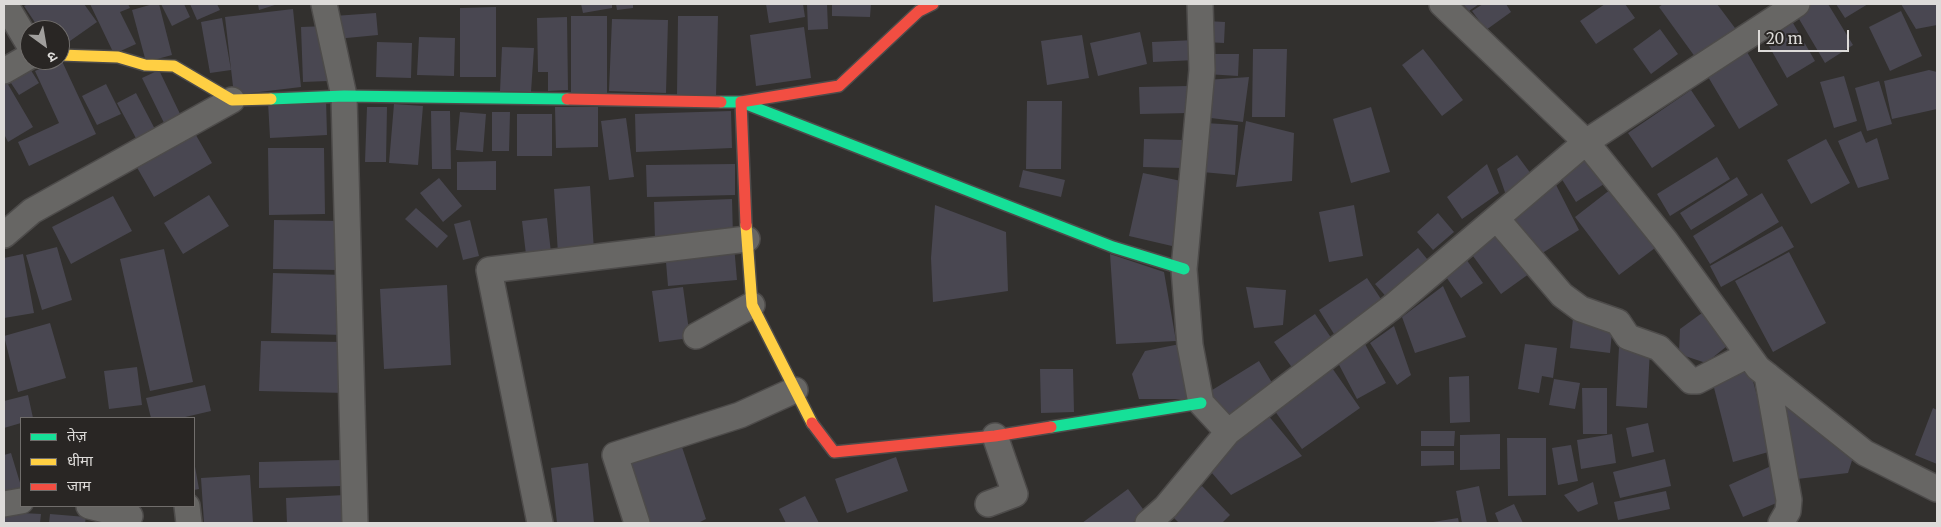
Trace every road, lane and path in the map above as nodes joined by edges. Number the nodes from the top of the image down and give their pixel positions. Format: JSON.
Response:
{"nodes":[{"id":1,"x":5,"y":4,"type":"edge"},
{"id":2,"x":324,"y":4,"type":"edge"},
{"id":3,"x":1200,"y":4,"type":"edge"},
{"id":4,"x":1442,"y":4,"type":"edge"},
{"id":5,"x":1796,"y":4,"type":"edge"},
{"id":6,"x":922,"y":6,"type":"edge"},
{"id":7,"x":20,"y":29,"type":"edge"},
{"id":8,"x":70,"y":55,"type":"edge"},
{"id":9,"x":20,"y":62,"type":"edge"},
{"id":10,"x":4,"y":71,"type":"edge"},
{"id":11,"x":344,"y":96,"type":"junction"},
{"id":12,"x":232,"y":100,"type":"junction"},
{"id":13,"x":741,"y":102,"type":"junction"},
{"id":14,"x":1586,"y":142,"type":"junction"},
{"id":15,"x":1497,"y":219,"type":"junction"},
{"id":16,"x":4,"y":235,"type":"edge"},
{"id":17,"x":747,"y":239,"type":"junction"},
{"id":18,"x":1184,"y":269,"type":"junction"},
{"id":19,"x":752,"y":305,"type":"junction"},
{"id":20,"x":696,"y":336,"type":"dead end"},
{"id":21,"x":1748,"y":355,"type":"junction"},
{"id":22,"x":1767,"y":375,"type":"junction"},
{"id":23,"x":795,"y":390,"type":"junction"},
{"id":24,"x":1201,"y":403,"type":"junction"},
{"id":25,"x":1228,"y":432,"type":"junction"},
{"id":26,"x":995,"y":436,"type":"junction"},
{"id":27,"x":1937,"y":489,"type":"edge"},
{"id":28,"x":20,"y":501,"type":"edge"},
{"id":29,"x":4,"y":504,"type":"edge"},
{"id":30,"x":988,"y":504,"type":"dead end"},
{"id":31,"x":93,"y":507,"type":"edge"},
{"id":32,"x":187,"y":507,"type":"edge"},
{"id":33,"x":130,"y":516,"type":"dead end"},
{"id":34,"x":1161,"y":518,"type":"edge"},
{"id":35,"x":189,"y":523,"type":"edge"},
{"id":36,"x":355,"y":523,"type":"edge"},
{"id":37,"x":540,"y":523,"type":"edge"},
{"id":38,"x":637,"y":523,"type":"edge"},
{"id":39,"x":1781,"y":523,"type":"edge"}],
"edges":[{"from":1,"to":7,"type":"street"},
{"from":2,"to":11,"type":"street"},
{"from":3,"to":18,"type":"street"},
{"from":4,"to":14,"type":"street"},
{"from":5,"to":14,"type":"street"},
{"from":6,"to":13,"type":"street"},
{"from":8,"to":12,"type":"street"},
{"from":9,"to":10,"type":"street"},
{"from":11,"to":12,"type":"street"},
{"from":11,"to":13,"type":"street"},
{"from":11,"to":36,"type":"street"},
{"from":12,"to":16,"type":"street"},
{"from":13,"to":17,"type":"street"},
{"from":13,"to":18,"type":"street"},
{"from":14,"to":15,"type":"street"},
{"from":14,"to":21,"type":"street"},
{"from":15,"to":21,"type":"street"},
{"from":15,"to":25,"type":"street"},
{"from":17,"to":19,"type":"street"},
{"from":17,"to":37,"type":"street"},
{"from":18,"to":24,"type":"street"},
{"from":19,"to":20,"type":"street"},
{"from":19,"to":23,"type":"street"},
{"from":21,"to":22,"type":"street"},
{"from":22,"to":27,"type":"street"},
{"from":22,"to":39,"type":"street"},
{"from":23,"to":26,"type":"street"},
{"from":23,"to":38,"type":"street"},
{"from":24,"to":25,"type":"street"},
{"from":24,"to":26,"type":"street"},
{"from":25,"to":34,"type":"street"},
{"from":26,"to":30,"type":"street"},
{"from":28,"to":29,"type":"street"},
{"from":31,"to":33,"type":"street"},
{"from":32,"to":35,"type":"street"}]}
